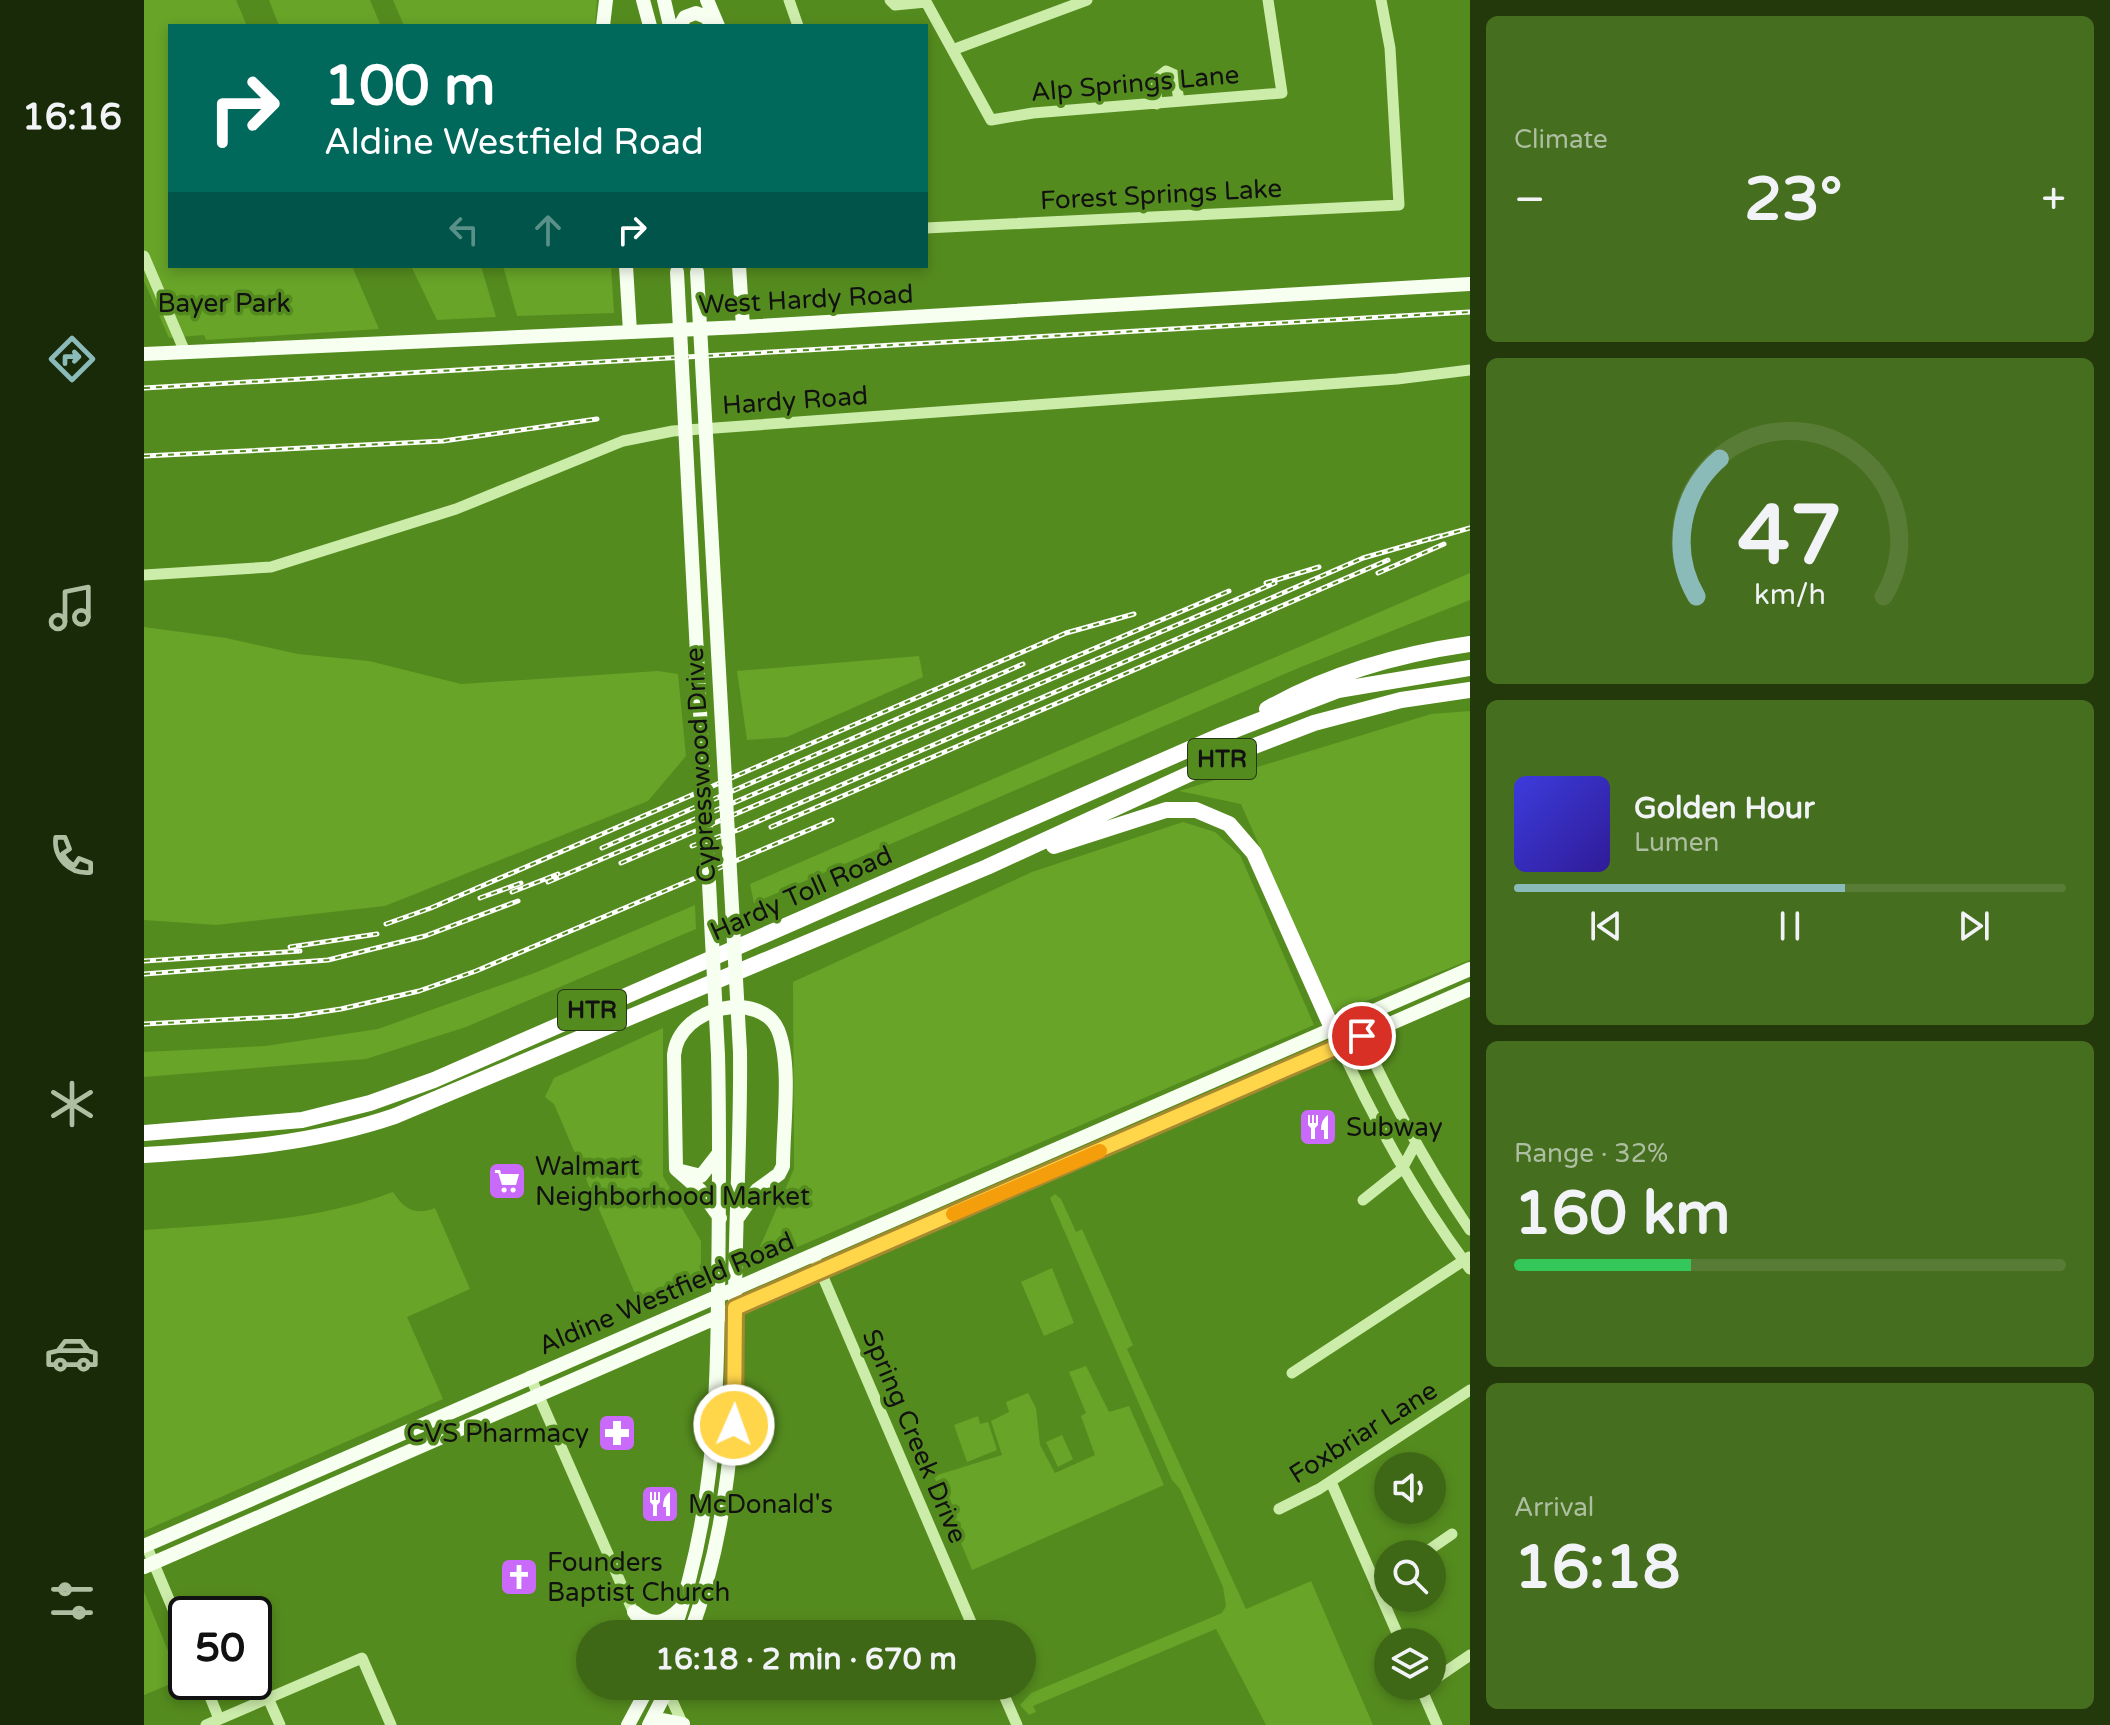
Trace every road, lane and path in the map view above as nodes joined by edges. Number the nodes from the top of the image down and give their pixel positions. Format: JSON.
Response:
{"nodes":[{"id":1,"x":606,"y":0,"type":"edge"},
{"id":2,"x":643,"y":0,"type":"edge"},
{"id":3,"x":664,"y":0,"type":"edge"},
{"id":4,"x":707,"y":0,"type":"edge"},
{"id":5,"x":789,"y":0,"type":"edge"},
{"id":6,"x":890,"y":0,"type":"edge"},
{"id":7,"x":1087,"y":0,"type":"edge"},
{"id":8,"x":1268,"y":0,"type":"edge"},
{"id":9,"x":1381,"y":0,"type":"edge"},
{"id":10,"x":926,"y":1,"type":"edge"},
{"id":11,"x":603,"y":24,"type":"edge"},
{"id":12,"x":649,"y":24,"type":"edge"},
{"id":13,"x":670,"y":24,"type":"edge"},
{"id":14,"x":681,"y":24,"type":"edge"},
{"id":15,"x":714,"y":24,"type":"edge"},
{"id":16,"x":715,"y":24,"type":"edge"},
{"id":17,"x":797,"y":24,"type":"edge"},
{"id":18,"x":955,"y":49,"type":"junction"},
{"id":19,"x":1179,"y":101,"type":"junction"},
{"id":20,"x":1157,"y":104,"type":"junction"},
{"id":21,"x":928,"y":228,"type":"edge"},
{"id":22,"x":144,"y":256,"type":"edge"},
{"id":23,"x":626,"y":268,"type":"edge"},
{"id":24,"x":739,"y":268,"type":"edge"},
{"id":25,"x":676,"y":269,"type":"edge"},
{"id":26,"x":697,"y":269,"type":"edge"},
{"id":27,"x":1470,"y":284,"type":"edge"},
{"id":28,"x":743,"y":327,"type":"junction"},
{"id":29,"x":630,"y":332,"type":"junction"},
{"id":30,"x":185,"y":352,"type":"junction"},
{"id":31,"x":144,"y":354,"type":"edge"},
{"id":32,"x":1470,"y":370,"type":"edge"},
{"id":33,"x":144,"y":575,"type":"edge"},
{"id":34,"x":1470,"y":644,"type":"edge"},
{"id":35,"x":1470,"y":668,"type":"edge"},
{"id":36,"x":1470,"y":690,"type":"edge"},
{"id":37,"x":1219,"y":736,"type":"junction"},
{"id":38,"x":987,"y":867,"type":"junction"},
{"id":39,"x":1470,"y":969,"type":"edge"},
{"id":40,"x":1470,"y":989,"type":"edge"},
{"id":41,"x":1354,"y":1018,"type":"junction"},
{"id":42,"x":1332,"y":1028,"type":"junction"},
{"id":43,"x":1362,"y":1036,"type":"junction"},
{"id":44,"x":1340,"y":1046,"type":"junction"},
{"id":45,"x":1175,"y":1096,"type":"junction"},
{"id":46,"x":1183,"y":1115,"type":"junction"},
{"id":47,"x":144,"y":1133,"type":"edge"},
{"id":48,"x":1415,"y":1145,"type":"junction"},
{"id":49,"x":1055,"y":1148,"type":"junction"},
{"id":50,"x":719,"y":1152,"type":"junction"},
{"id":51,"x":144,"y":1155,"type":"edge"},
{"id":52,"x":740,"y":1161,"type":"junction"},
{"id":53,"x":1062,"y":1167,"type":"junction"},
{"id":54,"x":676,"y":1169,"type":"junction"},
{"id":55,"x":1402,"y":1169,"type":"junction"},
{"id":56,"x":773,"y":1178,"type":"junction"},
{"id":57,"x":1363,"y":1200,"type":"dead end"},
{"id":58,"x":933,"y":1201,"type":"junction"},
{"id":59,"x":739,"y":1216,"type":"junction"},
{"id":60,"x":720,"y":1218,"type":"junction"},
{"id":61,"x":939,"y":1220,"type":"junction"},
{"id":62,"x":1470,"y":1230,"type":"edge"},
{"id":63,"x":738,"y":1254,"type":"junction"},
{"id":64,"x":814,"y":1256,"type":"junction"},
{"id":65,"x":1468,"y":1262,"type":"edge"},
{"id":66,"x":780,"y":1272,"type":"junction"},
{"id":67,"x":820,"y":1274,"type":"junction"},
{"id":68,"x":736,"y":1289,"type":"junction"},
{"id":69,"x":718,"y":1296,"type":"junction"},
{"id":70,"x":735,"y":1308,"type":"junction"},
{"id":71,"x":718,"y":1316,"type":"junction"},
{"id":72,"x":673,"y":1334,"type":"junction"},
{"id":73,"x":717,"y":1352,"type":"junction"},
{"id":74,"x":1292,"y":1373,"type":"dead end"},
{"id":75,"x":530,"y":1376,"type":"junction"},
{"id":76,"x":1470,"y":1390,"type":"edge"},
{"id":77,"x":539,"y":1395,"type":"junction"},
{"id":78,"x":384,"y":1440,"type":"junction"},
{"id":79,"x":392,"y":1459,"type":"junction"},
{"id":80,"x":1331,"y":1482,"type":"junction"},
{"id":81,"x":708,"y":1496,"type":"junction"},
{"id":82,"x":726,"y":1499,"type":"junction"},
{"id":83,"x":1279,"y":1509,"type":"dead end"},
{"id":84,"x":1452,"y":1534,"type":"dead end"},
{"id":85,"x":1443,"y":1540,"type":"edge"},
{"id":86,"x":145,"y":1545,"type":"edge"},
{"id":87,"x":149,"y":1564,"type":"edge"},
{"id":88,"x":1374,"y":1581,"type":"edge"},
{"id":89,"x":168,"y":1603,"type":"edge"},
{"id":90,"x":682,"y":1608,"type":"junction"},
{"id":91,"x":634,"y":1612,"type":"junction"},
{"id":92,"x":637,"y":1620,"type":"edge"},
{"id":93,"x":678,"y":1620,"type":"edge"},
{"id":94,"x":695,"y":1620,"type":"edge"},
{"id":95,"x":970,"y":1620,"type":"edge"},
{"id":96,"x":1470,"y":1655,"type":"edge"},
{"id":97,"x":1446,"y":1671,"type":"edge"},
{"id":98,"x":272,"y":1696,"type":"edge"},
{"id":99,"x":211,"y":1700,"type":"edge"},
{"id":100,"x":263,"y":1700,"type":"edge"},
{"id":101,"x":269,"y":1700,"type":"edge"},
{"id":102,"x":641,"y":1700,"type":"edge"},
{"id":103,"x":662,"y":1700,"type":"edge"},
{"id":104,"x":673,"y":1700,"type":"edge"},
{"id":105,"x":1006,"y":1700,"type":"edge"},
{"id":106,"x":1430,"y":1700,"type":"edge"},
{"id":107,"x":219,"y":1719,"type":"junction"},
{"id":108,"x":683,"y":1724,"type":"edge"},
{"id":109,"x":206,"y":1725,"type":"edge"},
{"id":110,"x":280,"y":1725,"type":"edge"},
{"id":111,"x":391,"y":1725,"type":"edge"},
{"id":112,"x":628,"y":1725,"type":"edge"},
{"id":113,"x":651,"y":1725,"type":"edge"},
{"id":114,"x":1017,"y":1725,"type":"edge"},
{"id":115,"x":1437,"y":1725,"type":"edge"}],
"edges":[{"from":1,"to":11,"type":"main road"},
{"from":2,"to":12,"type":"main road"},
{"from":3,"to":13,"type":"main road"},
{"from":4,"to":16,"type":"main road"},
{"from":5,"to":17,"type":"street"},
{"from":6,"to":10,"type":"street"},
{"from":7,"to":18,"type":"street"},
{"from":8,"to":19,"type":"street","name":"Alp Springs Lane"},
{"from":9,"to":21,"type":"street","name":"Forest Springs Lake"},
{"from":10,"to":18,"type":"street"},
{"from":14,"to":15,"type":"main road"},
{"from":18,"to":20,"type":"street","name":"Alp Springs Lane"},
{"from":19,"to":20,"type":"street","name":"Alp Springs Lane"},
{"from":19,"to":20,"type":"street"},
{"from":22,"to":30,"type":"street"},
{"from":23,"to":29,"type":"main road"},
{"from":24,"to":28,"type":"main road"},
{"from":25,"to":50,"type":"main road","name":"Cypresswood Drive","bridge":true},
{"from":26,"to":52,"type":"main road","name":"Cypresswood Drive","bridge":true},
{"from":27,"to":28,"type":"main road","name":"West Hardy Road"},
{"from":28,"to":29,"type":"main road","name":"West Hardy Road"},
{"from":29,"to":30,"type":"main road","name":"West Hardy Road"},
{"from":30,"to":31,"type":"main road","name":"West Hardy Road"},
{"from":32,"to":33,"type":"street","name":"Hardy Road"},
{"from":34,"to":37,"type":"highway"},
{"from":35,"to":37,"type":"highway","name":"Hardy Toll Road","number":"HTR"},
{"from":36,"to":38,"type":"highway","name":"Hardy Toll Road","number":"HTR"},
{"from":37,"to":47,"type":"highway","name":"Hardy Toll Road","number":"HTR"},
{"from":38,"to":42,"type":"highway"},
{"from":38,"to":51,"type":"highway","name":"Hardy Toll Road","number":"HTR"},
{"from":39,"to":41,"type":"main road","name":"Aldine Westfield Road"},
{"from":40,"to":43,"type":"main road","name":"Aldine Westfield Road"},
{"from":41,"to":42,"type":"main road","name":"Aldine Westfield Road"},
{"from":41,"to":43,"type":"street"},
{"from":42,"to":44,"type":"street"},
{"from":42,"to":45,"type":"main road","name":"Aldine Westfield Road"},
{"from":43,"to":44,"type":"main road","name":"Aldine Westfield Road"},
{"from":43,"to":48,"type":"street"},
{"from":44,"to":46,"type":"main road","name":"Aldine Westfield Road"},
{"from":44,"to":55,"type":"street"},
{"from":45,"to":46,"type":"main road"},
{"from":45,"to":49,"type":"main road","name":"Aldine Westfield Road"},
{"from":46,"to":53,"type":"main road","name":"Aldine Westfield Road"},
{"from":48,"to":55,"type":"street"},
{"from":48,"to":62,"type":"street"},
{"from":49,"to":53,"type":"main road"},
{"from":49,"to":58,"type":"main road","name":"Aldine Westfield Road"},
{"from":50,"to":54,"type":"main road"},
{"from":50,"to":60,"type":"main road","name":"Cypresswood Drive"},
{"from":52,"to":56,"type":"main road"},
{"from":52,"to":59,"type":"main road","name":"Cypresswood Drive"},
{"from":53,"to":61,"type":"main road","name":"Aldine Westfield Road"},
{"from":54,"to":56,"type":"main road"},
{"from":54,"to":60,"type":"main road"},
{"from":55,"to":57,"type":"street"},
{"from":55,"to":65,"type":"street"},
{"from":56,"to":59,"type":"main road"},
{"from":58,"to":61,"type":"main road"},
{"from":58,"to":64,"type":"main road","name":"Aldine Westfield Road"},
{"from":59,"to":63,"type":"main road","name":"Cypresswood Drive"},
{"from":60,"to":69,"type":"main road","name":"Cypresswood Drive"},
{"from":61,"to":67,"type":"main road","name":"Aldine Westfield Road"},
{"from":63,"to":66,"type":"main road"},
{"from":63,"to":68,"type":"main road","name":"Cypresswood Drive"},
{"from":64,"to":66,"type":"main road","name":"Aldine Westfield Road"},
{"from":64,"to":67,"type":"street","name":"Spring Creek Drive"},
{"from":65,"to":74,"type":"street"},
{"from":66,"to":68,"type":"main road","name":"Aldine Westfield Road"},
{"from":67,"to":70,"type":"main road","name":"Aldine Westfield Road"},
{"from":67,"to":95,"type":"street","name":"Spring Creek Drive"},
{"from":68,"to":69,"type":"main road","name":"Aldine Westfield Road"},
{"from":68,"to":70,"type":"main road","name":"Cypresswood Drive"},
{"from":69,"to":71,"type":"main road","name":"Cypresswood Drive"},
{"from":69,"to":75,"type":"main road","name":"Aldine Westfield Road"},
{"from":70,"to":71,"type":"main road","name":"Aldine Westfield Road"},
{"from":70,"to":82,"type":"main road","name":"Cypresswood Drive"},
{"from":71,"to":72,"type":"main road","name":"Aldine Westfield Road"},
{"from":71,"to":73,"type":"main road","name":"Cypresswood Drive"},
{"from":72,"to":73,"type":"main road"},
{"from":72,"to":77,"type":"main road","name":"Aldine Westfield Road"},
{"from":73,"to":81,"type":"main road","name":"Cypresswood Drive"},
{"from":75,"to":77,"type":"street"},
{"from":75,"to":78,"type":"main road","name":"Aldine Westfield Road"},
{"from":76,"to":80,"type":"street","name":"Foxbriar Lane"},
{"from":77,"to":79,"type":"main road","name":"Aldine Westfield Road"},
{"from":77,"to":91,"type":"street"},
{"from":78,"to":79,"type":"main road"},
{"from":78,"to":86,"type":"main road","name":"Aldine Westfield Road"},
{"from":79,"to":87,"type":"main road","name":"Aldine Westfield Road"},
{"from":80,"to":83,"type":"street","name":"Foxbriar Lane"},
{"from":80,"to":88,"type":"street"},
{"from":81,"to":82,"type":"main road"},
{"from":81,"to":90,"type":"main road","name":"Cypresswood Drive"},
{"from":82,"to":94,"type":"main road","name":"Cypresswood Drive"},
{"from":84,"to":85,"type":"street"},
{"from":86,"to":87,"type":"street"},
{"from":87,"to":89,"type":"street"},
{"from":90,"to":91,"type":"main road"},
{"from":90,"to":93,"type":"main road","name":"Cypresswood Drive"},
{"from":91,"to":92,"type":"street"},
{"from":96,"to":97,"type":"street"},
{"from":98,"to":111,"type":"street"},
{"from":99,"to":107,"type":"street"},
{"from":100,"to":107,"type":"street"},
{"from":101,"to":110,"type":"street"},
{"from":102,"to":112,"type":"main road"},
{"from":103,"to":113,"type":"main road"},
{"from":104,"to":108,"type":"street"},
{"from":105,"to":114,"type":"street"},
{"from":106,"to":115,"type":"street"},
{"from":107,"to":109,"type":"street"},
{"from":108,"to":113,"type":"main road"}]}
